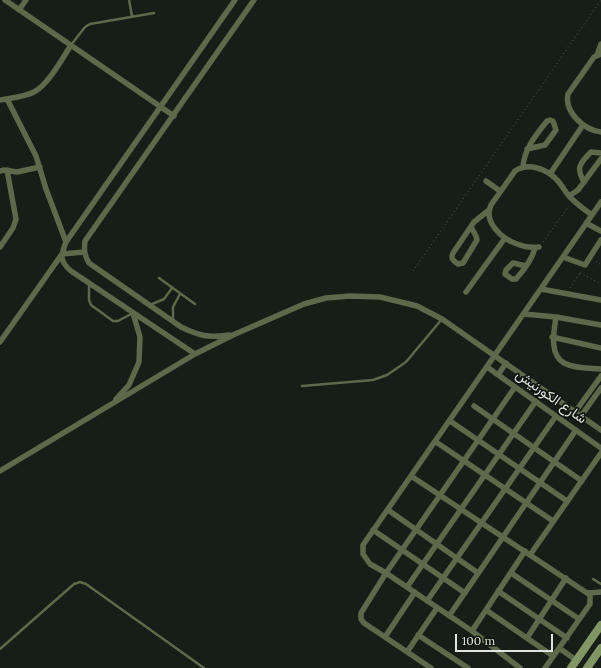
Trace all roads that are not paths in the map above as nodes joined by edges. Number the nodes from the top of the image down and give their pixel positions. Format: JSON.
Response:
{"nodes":[{"id":1,"x":5,"y":0,"type":"edge"},
{"id":2,"x":26,"y":0,"type":"edge"},
{"id":3,"x":129,"y":0,"type":"edge"},
{"id":4,"x":235,"y":0,"type":"edge"},
{"id":5,"x":254,"y":0,"type":"edge"},
{"id":6,"x":19,"y":10,"type":"junction"},
{"id":7,"x":154,"y":13,"type":"dead end"},
{"id":8,"x":132,"y":16,"type":"junction"},
{"id":9,"x":601,"y":44,"type":"edge"},
{"id":10,"x":71,"y":45,"type":"junction"},
{"id":11,"x":599,"y":54,"type":"edge"},
{"id":12,"x":7,"y":99,"type":"junction"},
{"id":13,"x":0,"y":100,"type":"edge"},
{"id":14,"x":161,"y":107,"type":"junction"},
{"id":15,"x":174,"y":116,"type":"junction"},
{"id":16,"x":583,"y":125,"type":"junction"},
{"id":17,"x":601,"y":132,"type":"edge"},
{"id":18,"x":527,"y":149,"type":"junction"},
{"id":19,"x":601,"y":153,"type":"edge"},
{"id":20,"x":601,"y":159,"type":"edge"},
{"id":21,"x":40,"y":167,"type":"junction"},
{"id":22,"x":523,"y":167,"type":"junction"},
{"id":23,"x":0,"y":170,"type":"edge"},
{"id":24,"x":7,"y":170,"type":"junction"},
{"id":25,"x":550,"y":174,"type":"junction"},
{"id":26,"x":486,"y":181,"type":"dead end"},
{"id":27,"x":584,"y":182,"type":"junction"},
{"id":28,"x":500,"y":191,"type":"junction"},
{"id":29,"x":571,"y":199,"type":"junction"},
{"id":30,"x":601,"y":202,"type":"edge"},
{"id":31,"x":488,"y":210,"type":"junction"},
{"id":32,"x":592,"y":215,"type":"junction"},
{"id":33,"x":586,"y":223,"type":"junction"},
{"id":34,"x":471,"y":227,"type":"junction"},
{"id":35,"x":601,"y":231,"type":"edge"},
{"id":36,"x":506,"y":238,"type":"junction"},
{"id":37,"x":601,"y":241,"type":"edge"},
{"id":38,"x":66,"y":242,"type":"junction"},
{"id":39,"x":0,"y":247,"type":"edge"},
{"id":40,"x":84,"y":252,"type":"junction"},
{"id":41,"x":62,"y":254,"type":"junction"},
{"id":42,"x":563,"y":257,"type":"junction"},
{"id":43,"x":526,"y":266,"type":"dead end"},
{"id":44,"x":159,"y":278,"type":"dead end"},
{"id":45,"x":89,"y":283,"type":"junction"},
{"id":46,"x":172,"y":288,"type":"junction"},
{"id":47,"x":541,"y":289,"type":"junction"},
{"id":48,"x":466,"y":292,"type":"dead end"},
{"id":49,"x":180,"y":294,"type":"junction"},
{"id":50,"x":601,"y":300,"type":"edge"},
{"id":51,"x":195,"y":304,"type":"dead end"},
{"id":52,"x":150,"y":305,"type":"junction"},
{"id":53,"x":134,"y":313,"type":"junction"},
{"id":54,"x":524,"y":314,"type":"junction"},
{"id":55,"x":556,"y":317,"type":"junction"},
{"id":56,"x":442,"y":319,"type":"junction"},
{"id":57,"x":173,"y":322,"type":"junction"},
{"id":58,"x":601,"y":325,"type":"edge"},
{"id":59,"x":233,"y":335,"type":"junction"},
{"id":60,"x":552,"y":337,"type":"junction"},
{"id":61,"x":0,"y":342,"type":"edge"},
{"id":62,"x":601,"y":348,"type":"edge"},
{"id":63,"x":195,"y":354,"type":"junction"},
{"id":64,"x":495,"y":356,"type":"junction"},
{"id":65,"x":506,"y":363,"type":"junction"},
{"id":66,"x":487,"y":367,"type":"junction"},
{"id":67,"x":601,"y":369,"type":"edge"},
{"id":68,"x":498,"y":375,"type":"junction"},
{"id":69,"x":601,"y":376,"type":"edge"},
{"id":70,"x":302,"y":386,"type":"dead end"},
{"id":71,"x":515,"y":387,"type":"junction"},
{"id":72,"x":601,"y":388,"type":"edge"},
{"id":73,"x":536,"y":402,"type":"junction"},
{"id":74,"x":112,"y":404,"type":"junction"},
{"id":75,"x":474,"y":406,"type":"dead end"},
{"id":76,"x":575,"y":412,"type":"junction"},
{"id":77,"x":556,"y":416,"type":"junction"},
{"id":78,"x":581,"y":416,"type":"junction"},
{"id":79,"x":493,"y":420,"type":"junction"},
{"id":80,"x":450,"y":422,"type":"junction"},
{"id":81,"x":576,"y":430,"type":"junction"},
{"id":82,"x":601,"y":430,"type":"edge"},
{"id":83,"x":513,"y":434,"type":"junction"},
{"id":84,"x":478,"y":441,"type":"junction"},
{"id":85,"x":436,"y":442,"type":"junction"},
{"id":86,"x":534,"y":448,"type":"junction"},
{"id":87,"x":601,"y":448,"type":"edge"},
{"id":88,"x":601,"y":453,"type":"edge"},
{"id":89,"x":499,"y":455,"type":"junction"},
{"id":90,"x":464,"y":461,"type":"junction"},
{"id":91,"x":554,"y":461,"type":"junction"},
{"id":92,"x":519,"y":469,"type":"junction"},
{"id":93,"x":0,"y":471,"type":"edge"},
{"id":94,"x":485,"y":475,"type":"junction"},
{"id":95,"x":411,"y":476,"type":"junction"},
{"id":96,"x":582,"y":481,"type":"junction"},
{"id":97,"x":540,"y":483,"type":"junction"},
{"id":98,"x":505,"y":489,"type":"junction"},
{"id":99,"x":440,"y":495,"type":"junction"},
{"id":100,"x":567,"y":501,"type":"junction"},
{"id":101,"x":526,"y":503,"type":"junction"},
{"id":102,"x":461,"y":509,"type":"junction"},
{"id":103,"x":388,"y":510,"type":"junction"},
{"id":104,"x":553,"y":521,"type":"junction"},
{"id":105,"x":482,"y":522,"type":"junction"},
{"id":106,"x":374,"y":530,"type":"junction"},
{"id":107,"x":416,"y":530,"type":"junction"},
{"id":108,"x":503,"y":537,"type":"junction"},
{"id":109,"x":436,"y":544,"type":"junction"},
{"id":110,"x":402,"y":550,"type":"junction"},
{"id":111,"x":528,"y":553,"type":"junction"},
{"id":112,"x":457,"y":558,"type":"junction"},
{"id":113,"x":423,"y":564,"type":"junction"},
{"id":114,"x":386,"y":573,"type":"junction"},
{"id":115,"x":478,"y":573,"type":"junction"},
{"id":116,"x":511,"y":573,"type":"junction"},
{"id":117,"x":443,"y":578,"type":"junction"},
{"id":118,"x":566,"y":578,"type":"junction"},
{"id":119,"x":593,"y":579,"type":"dead end"},
{"id":120,"x":601,"y":584,"type":"edge"},
{"id":121,"x":407,"y":587,"type":"junction"},
{"id":122,"x":498,"y":591,"type":"junction"},
{"id":123,"x":414,"y":592,"type":"junction"},
{"id":124,"x":601,"y":592,"type":"edge"},
{"id":125,"x":465,"y":593,"type":"junction"},
{"id":126,"x":588,"y":593,"type":"junction"},
{"id":127,"x":552,"y":600,"type":"junction"},
{"id":128,"x":427,"y":601,"type":"junction"},
{"id":129,"x":437,"y":608,"type":"junction"},
{"id":130,"x":486,"y":610,"type":"junction"},
{"id":131,"x":449,"y":616,"type":"junction"},
{"id":132,"x":540,"y":619,"type":"junction"},
{"id":133,"x":579,"y":619,"type":"junction"},
{"id":134,"x":601,"y":624,"type":"edge"},
{"id":135,"x":472,"y":631,"type":"junction"},
{"id":136,"x":418,"y":635,"type":"junction"},
{"id":137,"x":385,"y":637,"type":"junction"},
{"id":138,"x":527,"y":638,"type":"junction"},
{"id":139,"x":567,"y":638,"type":"junction"},
{"id":140,"x":559,"y":648,"type":"junction"},
{"id":141,"x":601,"y":648,"type":"edge"},
{"id":142,"x":0,"y":649,"type":"edge"},
{"id":143,"x":407,"y":652,"type":"junction"},
{"id":144,"x":553,"y":656,"type":"junction"},
{"id":145,"x":576,"y":660,"type":"junction"},
{"id":146,"x":204,"y":668,"type":"edge"},
{"id":147,"x":431,"y":668,"type":"edge"},
{"id":148,"x":468,"y":668,"type":"edge"},
{"id":149,"x":520,"y":668,"type":"edge"},
{"id":150,"x":545,"y":668,"type":"edge"},
{"id":151,"x":571,"y":668,"type":"edge"},
{"id":152,"x":587,"y":668,"type":"edge"}],
"edges":[{"from":1,"to":6,"type":"street"},
{"from":2,"to":6,"type":"street"},
{"from":3,"to":8,"type":"lane"},
{"from":4,"to":14,"type":"street"},
{"from":5,"to":15,"type":"street"},
{"from":6,"to":10,"type":"street"},
{"from":7,"to":8,"type":"lane"},
{"from":8,"to":10,"type":"lane"},
{"from":9,"to":11,"type":"street"},
{"from":10,"to":12,"type":"street"},
{"from":10,"to":14,"type":"street"},
{"from":11,"to":16,"type":"street"},
{"from":12,"to":13,"type":"street"},
{"from":12,"to":21,"type":"street"},
{"from":14,"to":15,"type":"street"},
{"from":14,"to":38,"type":"street"},
{"from":15,"to":40,"type":"street"},
{"from":16,"to":17,"type":"street"},
{"from":16,"to":25,"type":"street"},
{"from":18,"to":18,"type":"street"},
{"from":18,"to":22,"type":"street"},
{"from":19,"to":27,"type":"street"},
{"from":20,"to":27,"type":"street"},
{"from":21,"to":24,"type":"street"},
{"from":21,"to":38,"type":"street"},
{"from":22,"to":25,"type":"street"},
{"from":22,"to":28,"type":"street"},
{"from":23,"to":24,"type":"street"},
{"from":24,"to":39,"type":"street"},
{"from":25,"to":29,"type":"street"},
{"from":26,"to":28,"type":"street"},
{"from":27,"to":29,"type":"street"},
{"from":28,"to":31,"type":"street"},
{"from":29,"to":32,"type":"street"},
{"from":30,"to":32,"type":"street"},
{"from":31,"to":34,"type":"street"},
{"from":31,"to":36,"type":"street"},
{"from":32,"to":33,"type":"street"},
{"from":33,"to":35,"type":"street"},
{"from":33,"to":42,"type":"street"},
{"from":34,"to":34,"type":"street"},
{"from":36,"to":43,"type":"street"},
{"from":36,"to":48,"type":"street"},
{"from":37,"to":42,"type":"street"},
{"from":38,"to":41,"type":"street"},
{"from":40,"to":41,"type":"street"},
{"from":40,"to":52,"type":"street"},
{"from":41,"to":45,"type":"street"},
{"from":41,"to":61,"type":"street"},
{"from":42,"to":47,"type":"street"},
{"from":44,"to":46,"type":"lane"},
{"from":45,"to":53,"type":"street"},
{"from":45,"to":53,"type":"lane"},
{"from":46,"to":49,"type":"lane"},
{"from":46,"to":52,"type":"lane"},
{"from":47,"to":50,"type":"street"},
{"from":47,"to":54,"type":"street"},
{"from":49,"to":51,"type":"lane"},
{"from":49,"to":57,"type":"lane"},
{"from":52,"to":57,"type":"street"},
{"from":53,"to":63,"type":"street"},
{"from":53,"to":74,"type":"street"},
{"from":54,"to":55,"type":"street"},
{"from":54,"to":64,"type":"street"},
{"from":55,"to":58,"type":"street"},
{"from":55,"to":60,"type":"street"},
{"from":56,"to":59,"type":"street","name":"شارع الكورنيش"},
{"from":56,"to":64,"type":"street","name":"شارع الكورنيش"},
{"from":56,"to":70,"type":"lane"},
{"from":57,"to":59,"type":"street"},
{"from":59,"to":63,"type":"street","name":"شارع الكورنيش"},
{"from":60,"to":62,"type":"street"},
{"from":60,"to":67,"type":"street"},
{"from":63,"to":74,"type":"street","name":"شارع الكورنيش"},
{"from":64,"to":65,"type":"street","name":"شارع الكورنيش"},
{"from":64,"to":66,"type":"street"},
{"from":65,"to":68,"type":"street"},
{"from":65,"to":76,"type":"street","name":"شارع الكورنيش"},
{"from":66,"to":68,"type":"street","name":"شارع الكورنيش"},
{"from":66,"to":80,"type":"street"},
{"from":68,"to":71,"type":"street","name":"شارع الكورنيش"},
{"from":69,"to":76,"type":"street"},
{"from":71,"to":73,"type":"street","name":"شارع الكورنيش"},
{"from":71,"to":79,"type":"street"},
{"from":72,"to":78,"type":"street"},
{"from":73,"to":77,"type":"street","name":"شارع الكورنيش"},
{"from":73,"to":83,"type":"street"},
{"from":74,"to":93,"type":"street","name":"شارع الكورنيش"},
{"from":75,"to":79,"type":"street"},
{"from":76,"to":78,"type":"street","name":"شارع الكورنيش"},
{"from":77,"to":81,"type":"street","name":"شارع الكورنيش"},
{"from":77,"to":86,"type":"street"},
{"from":78,"to":82,"type":"street","name":"شارع الكورنيش"},
{"from":79,"to":83,"type":"street"},
{"from":79,"to":84,"type":"street"},
{"from":80,"to":84,"type":"street"},
{"from":80,"to":85,"type":"street"},
{"from":81,"to":87,"type":"street","name":"شارع الكورنيش"},
{"from":81,"to":91,"type":"street"},
{"from":83,"to":86,"type":"street"},
{"from":83,"to":89,"type":"street"},
{"from":84,"to":89,"type":"street"},
{"from":84,"to":90,"type":"street"},
{"from":85,"to":90,"type":"street"},
{"from":85,"to":95,"type":"street"},
{"from":86,"to":91,"type":"street"},
{"from":86,"to":92,"type":"street"},
{"from":88,"to":96,"type":"street"},
{"from":89,"to":92,"type":"street"},
{"from":89,"to":94,"type":"street"},
{"from":90,"to":94,"type":"street"},
{"from":90,"to":99,"type":"street"},
{"from":91,"to":96,"type":"street"},
{"from":91,"to":97,"type":"street"},
{"from":92,"to":97,"type":"street"},
{"from":92,"to":98,"type":"street"},
{"from":94,"to":98,"type":"street"},
{"from":94,"to":102,"type":"street"},
{"from":95,"to":99,"type":"street"},
{"from":95,"to":103,"type":"street"},
{"from":96,"to":100,"type":"street"},
{"from":97,"to":100,"type":"street"},
{"from":97,"to":101,"type":"street"},
{"from":98,"to":101,"type":"street"},
{"from":98,"to":105,"type":"street"},
{"from":99,"to":102,"type":"street"},
{"from":99,"to":107,"type":"street"},
{"from":100,"to":104,"type":"street"},
{"from":101,"to":104,"type":"street"},
{"from":101,"to":108,"type":"street"},
{"from":102,"to":105,"type":"street"},
{"from":102,"to":109,"type":"street"},
{"from":103,"to":106,"type":"street"},
{"from":103,"to":107,"type":"street"},
{"from":104,"to":111,"type":"street"},
{"from":105,"to":108,"type":"street"},
{"from":105,"to":112,"type":"street"},
{"from":106,"to":110,"type":"street"},
{"from":106,"to":114,"type":"street"},
{"from":107,"to":109,"type":"street"},
{"from":107,"to":110,"type":"street"},
{"from":108,"to":111,"type":"street"},
{"from":108,"to":115,"type":"street"},
{"from":109,"to":112,"type":"street"},
{"from":109,"to":113,"type":"street"},
{"from":110,"to":113,"type":"street"},
{"from":110,"to":114,"type":"street"},
{"from":111,"to":116,"type":"street"},
{"from":111,"to":118,"type":"street"},
{"from":112,"to":115,"type":"street"},
{"from":112,"to":117,"type":"street"},
{"from":113,"to":117,"type":"street"},
{"from":113,"to":121,"type":"street"},
{"from":114,"to":121,"type":"street"},
{"from":114,"to":137,"type":"street"},
{"from":115,"to":125,"type":"street"},
{"from":116,"to":122,"type":"street"},
{"from":116,"to":127,"type":"street"},
{"from":117,"to":125,"type":"street"},
{"from":117,"to":128,"type":"street"},
{"from":118,"to":126,"type":"street"},
{"from":118,"to":127,"type":"street"},
{"from":119,"to":120,"type":"lane"},
{"from":121,"to":123,"type":"street"},
{"from":122,"to":130,"type":"street"},
{"from":122,"to":132,"type":"street"},
{"from":123,"to":128,"type":"street"},
{"from":123,"to":137,"type":"street"},
{"from":124,"to":126,"type":"street"},
{"from":125,"to":131,"type":"street"},
{"from":126,"to":133,"type":"street"},
{"from":127,"to":132,"type":"street"},
{"from":127,"to":133,"type":"street"},
{"from":128,"to":129,"type":"street"},
{"from":129,"to":131,"type":"street"},
{"from":129,"to":136,"type":"street"},
{"from":130,"to":135,"type":"street"},
{"from":130,"to":138,"type":"street"},
{"from":131,"to":135,"type":"street"},
{"from":132,"to":138,"type":"street"},
{"from":132,"to":139,"type":"street"},
{"from":133,"to":139,"type":"street"},
{"from":134,"to":145,"type":"main road"},
{"from":135,"to":149,"type":"street"},
{"from":136,"to":143,"type":"street"},
{"from":136,"to":148,"type":"street"},
{"from":137,"to":143,"type":"street"},
{"from":138,"to":144,"type":"street"},
{"from":139,"to":140,"type":"street"},
{"from":140,"to":144,"type":"street"},
{"from":140,"to":145,"type":"street"},
{"from":141,"to":152,"type":"main road"},
{"from":142,"to":146,"type":"lane"},
{"from":143,"to":147,"type":"street"},
{"from":144,"to":150,"type":"street"},
{"from":145,"to":151,"type":"main road"}]}
